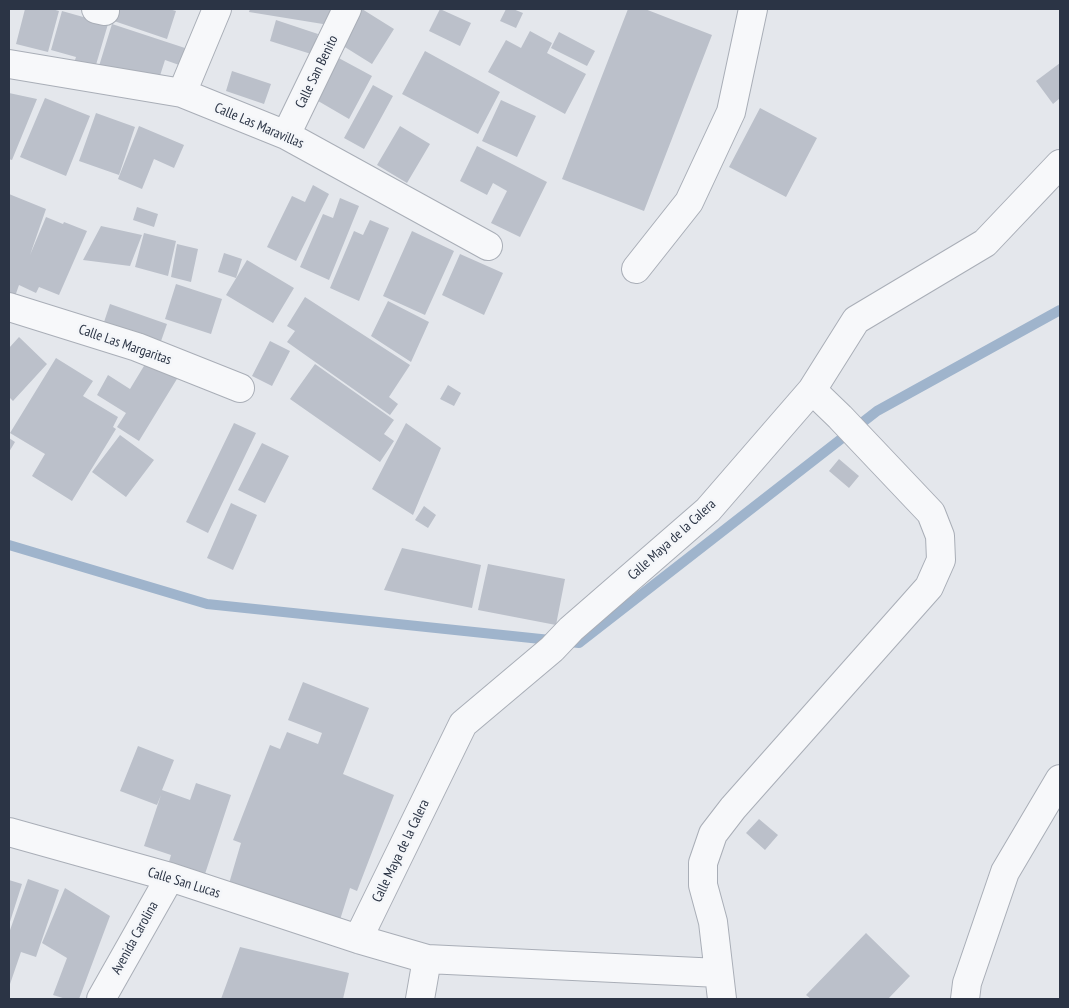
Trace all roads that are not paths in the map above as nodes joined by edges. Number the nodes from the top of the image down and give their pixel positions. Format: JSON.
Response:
{"nodes":[{"id":1,"x":96,"y":9,"type":"edge"},
{"id":2,"x":105,"y":9,"type":"edge"},
{"id":3,"x":217,"y":9,"type":"edge"},
{"id":4,"x":347,"y":9,"type":"edge"},
{"id":5,"x":753,"y":9,"type":"edge"},
{"id":6,"x":9,"y":64,"type":"edge"},
{"id":7,"x":182,"y":94,"type":"junction"},
{"id":8,"x":286,"y":135,"type":"junction"},
{"id":9,"x":1060,"y":164,"type":"edge"},
{"id":10,"x":488,"y":246,"type":"dead end"},
{"id":11,"x":636,"y":269,"type":"dead end"},
{"id":12,"x":9,"y":307,"type":"edge"},
{"id":13,"x":240,"y":388,"type":"dead end"},
{"id":14,"x":812,"y":390,"type":"junction"},
{"id":15,"x":1060,"y":778,"type":"edge"},
{"id":16,"x":9,"y":832,"type":"edge"},
{"id":17,"x":170,"y":877,"type":"junction"},
{"id":18,"x":358,"y":939,"type":"junction"},
{"id":19,"x":427,"y":959,"type":"junction"},
{"id":20,"x":721,"y":986,"type":"edge"},
{"id":21,"x":101,"y":999,"type":"edge"},
{"id":22,"x":420,"y":999,"type":"edge"},
{"id":23,"x":965,"y":999,"type":"edge"}],
"edges":[{"from":1,"to":2,"type":"street"},
{"from":3,"to":7,"type":"street"},
{"from":4,"to":8,"type":"street","name":"Calle San Benito"},
{"from":5,"to":11,"type":"street"},
{"from":6,"to":7,"type":"street","name":"Calle Las Maravillas"},
{"from":7,"to":8,"type":"street","name":"Calle Las Maravillas"},
{"from":8,"to":10,"type":"street","name":"Calle Las Maravillas"},
{"from":9,"to":14,"type":"street","name":"Calle Maya de la Calera"},
{"from":12,"to":13,"type":"street","name":"Calle Las Margaritas"},
{"from":14,"to":18,"type":"street","name":"Calle Maya de la Calera"},
{"from":14,"to":20,"type":"street"},
{"from":15,"to":23,"type":"street"},
{"from":16,"to":17,"type":"street","name":"Calle San Lucas"},
{"from":17,"to":18,"type":"street","name":"Calle San Lucas"},
{"from":17,"to":21,"type":"street","name":"Avenida Carolina"},
{"from":18,"to":19,"type":"street","name":"Calle San Lucas"},
{"from":19,"to":20,"type":"street","name":"Calle San Lucas"},
{"from":19,"to":22,"type":"street"}]}
